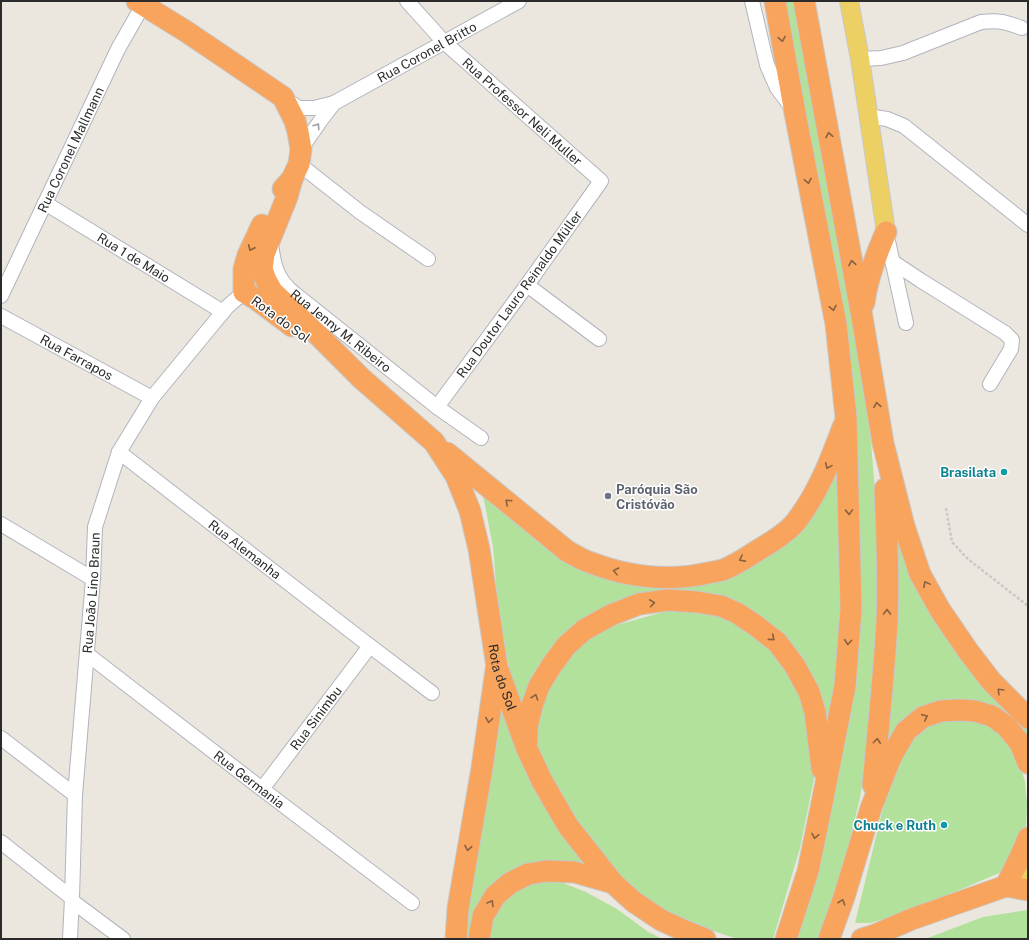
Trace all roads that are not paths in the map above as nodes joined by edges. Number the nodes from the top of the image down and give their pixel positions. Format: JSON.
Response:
{"nodes":[{"id":1,"x":407,"y":1,"type":"edge"},
{"id":2,"x":520,"y":1,"type":"edge"},
{"id":3,"x":752,"y":1,"type":"edge"},
{"id":4,"x":775,"y":1,"type":"edge"},
{"id":5,"x":804,"y":1,"type":"edge"},
{"id":6,"x":849,"y":1,"type":"edge"},
{"id":7,"x":140,"y":3,"type":"edge"},
{"id":8,"x":1022,"y":28,"type":"dead end"},
{"id":9,"x":444,"y":42,"type":"junction"},
{"id":10,"x":860,"y":59,"type":"junction"},
{"id":11,"x":283,"y":97,"type":"junction"},
{"id":12,"x":334,"y":103,"type":"junction"},
{"id":13,"x":795,"y":113,"type":"junction"},
{"id":14,"x":868,"y":116,"type":"junction"},
{"id":15,"x":297,"y":164,"type":"junction"},
{"id":16,"x":601,"y":181,"type":"joint"},
{"id":17,"x":45,"y":203,"type":"junction"},
{"id":18,"x":1028,"y":225,"type":"edge"},
{"id":19,"x":886,"y":232,"type":"junction"},
{"id":20,"x":270,"y":239,"type":"junction"},
{"id":21,"x":428,"y":259,"type":"dead end"},
{"id":22,"x":893,"y":262,"type":"junction"},
{"id":23,"x":262,"y":269,"type":"junction"},
{"id":24,"x":527,"y":285,"type":"junction"},
{"id":25,"x":244,"y":292,"type":"junction"},
{"id":26,"x":1,"y":296,"type":"edge"},
{"id":27,"x":223,"y":312,"type":"junction"},
{"id":28,"x":1,"y":316,"type":"edge"},
{"id":29,"x":862,"y":317,"type":"junction"},
{"id":30,"x":906,"y":323,"type":"dead end"},
{"id":31,"x":317,"y":334,"type":"junction"},
{"id":32,"x":598,"y":338,"type":"dead end"},
{"id":33,"x":361,"y":378,"type":"junction"},
{"id":34,"x":990,"y":384,"type":"dead end"},
{"id":35,"x":152,"y":398,"type":"junction"},
{"id":36,"x":437,"y":407,"type":"junction"},
{"id":37,"x":846,"y":417,"type":"junction"},
{"id":38,"x":481,"y":438,"type":"dead end"},
{"id":39,"x":434,"y":442,"type":"junction"},
{"id":40,"x":883,"y":443,"type":"junction"},
{"id":41,"x":119,"y":452,"type":"junction"},
{"id":42,"x":1,"y":524,"type":"edge"},
{"id":43,"x":93,"y":579,"type":"junction"},
{"id":44,"x":370,"y":646,"type":"junction"},
{"id":45,"x":87,"y":654,"type":"junction"},
{"id":46,"x":497,"y":667,"type":"junction"},
{"id":47,"x":432,"y":693,"type":"dead end"},
{"id":48,"x":1028,"y":718,"type":"edge"},
{"id":49,"x":1,"y":738,"type":"edge"},
{"id":50,"x":527,"y":749,"type":"junction"},
{"id":51,"x":1028,"y":763,"type":"edge"},
{"id":52,"x":262,"y":789,"type":"junction"},
{"id":53,"x":75,"y":795,"type":"junction"},
{"id":54,"x":823,"y":798,"type":"junction"},
{"id":55,"x":871,"y":808,"type":"junction"},
{"id":56,"x":1028,"y":838,"type":"edge"},
{"id":57,"x":1,"y":842,"type":"edge"},
{"id":58,"x":1028,"y":877,"type":"edge"},
{"id":59,"x":613,"y":883,"type":"junction"},
{"id":60,"x":1006,"y":886,"type":"junction"},
{"id":61,"x":1028,"y":890,"type":"edge"},
{"id":62,"x":72,"y":899,"type":"junction"},
{"id":63,"x":412,"y":903,"type":"dead end"},
{"id":64,"x":70,"y":939,"type":"edge"},
{"id":65,"x":123,"y":939,"type":"edge"},
{"id":66,"x":456,"y":939,"type":"edge"},
{"id":67,"x":479,"y":939,"type":"edge"},
{"id":68,"x":705,"y":939,"type":"edge"},
{"id":69,"x":786,"y":939,"type":"edge"},
{"id":70,"x":829,"y":939,"type":"edge"},
{"id":71,"x":862,"y":939,"type":"edge"}],
"edges":[{"from":1,"to":9,"type":"street","name":"Rua Professor Neli Muller"},
{"from":2,"to":9,"type":"street","name":"Rua Coronel Britto"},
{"from":3,"to":13,"type":"street"},
{"from":4,"to":13,"type":"highway","one_way":true},
{"from":29,"to":5,"type":"highway","one_way":true},
{"from":6,"to":10,"type":"main road"},
{"from":7,"to":11,"type":"highway"},
{"from":7,"to":17,"type":"street","name":"Rua Coronel Mallmann"},
{"from":8,"to":10,"type":"street"},
{"from":9,"to":12,"type":"street","name":"Rua Coronel Britto"},
{"from":9,"to":16,"type":"street","name":"Rua Professor Neli Muller"},
{"from":10,"to":14,"type":"main road"},
{"from":11,"to":12,"type":"street"},
{"from":11,"to":15,"type":"highway"},
{"from":15,"to":12,"type":"street","one_way":true},
{"from":13,"to":37,"type":"highway","one_way":true},
{"from":14,"to":18,"type":"street"},
{"from":14,"to":19,"type":"main road"},
{"from":15,"to":20,"type":"highway"},
{"from":15,"to":21,"type":"street"},
{"from":15,"to":25,"type":"highway","name":"Rota do Sol","one_way":true},
{"from":16,"to":24,"type":"street","name":"Rua Doutor Lauro Reinaldo Müller"},
{"from":17,"to":26,"type":"street","name":"Rua Coronel Mallmann"},
{"from":17,"to":27,"type":"street","name":"Rua 1 de Maio"},
{"from":19,"to":22,"type":"street"},
{"from":19,"to":29,"type":"highway"},
{"from":20,"to":23,"type":"highway"},
{"from":20,"to":36,"type":"street","name":"Rua Jenny M. Ribeiro"},
{"from":22,"to":30,"type":"street"},
{"from":22,"to":34,"type":"street"},
{"from":23,"to":25,"type":"highway"},
{"from":23,"to":31,"type":"highway","name":"Rota do Sol"},
{"from":24,"to":32,"type":"street"},
{"from":24,"to":36,"type":"street","name":"Rua Doutor Lauro Reinaldo Müller"},
{"from":25,"to":27,"type":"street","name":"Rua João Lino Braun"},
{"from":25,"to":31,"type":"highway"},
{"from":25,"to":33,"type":"highway","name":"Rota do Sol"},
{"from":27,"to":35,"type":"street","name":"Rua João Lino Braun"},
{"from":28,"to":35,"type":"street","name":"Rua Farrapos"},
{"from":40,"to":29,"type":"highway","one_way":true},
{"from":31,"to":33,"type":"highway","name":"Rota do Sol"},
{"from":33,"to":39,"type":"highway","name":"Rota do Sol"},
{"from":35,"to":41,"type":"street","name":"Rua João Lino Braun"},
{"from":36,"to":38,"type":"street","name":"Rua Jenny M. Ribeiro"},
{"from":37,"to":39,"type":"highway","one_way":true},
{"from":37,"to":54,"type":"highway","one_way":true},
{"from":39,"to":46,"type":"highway","name":"Rota do Sol"},
{"from":48,"to":40,"type":"highway","one_way":true},
{"from":55,"to":40,"type":"highway","one_way":true},
{"from":41,"to":43,"type":"street","name":"Rua João Lino Braun"},
{"from":41,"to":44,"type":"street","name":"Rua Alemanha"},
{"from":42,"to":43,"type":"street"},
{"from":43,"to":45,"type":"street","name":"Rua João Lino Braun"},
{"from":44,"to":47,"type":"street","name":"Rua Alemanha"},
{"from":44,"to":52,"type":"street","name":"Rua Sinimbu"},
{"from":45,"to":52,"type":"street","name":"Rua Germania"},
{"from":45,"to":53,"type":"street","name":"Rua João Lino Braun"},
{"from":46,"to":50,"type":"highway","name":"Rota do Sol"},
{"from":46,"to":66,"type":"highway","one_way":true},
{"from":49,"to":53,"type":"street"},
{"from":50,"to":54,"type":"highway","one_way":true},
{"from":50,"to":59,"type":"highway","name":"Rota do Sol"},
{"from":55,"to":51,"type":"highway","one_way":true},
{"from":52,"to":63,"type":"street","name":"Rua Germania"},
{"from":53,"to":62,"type":"street","name":"Rua João Lino Braun"},
{"from":54,"to":69,"type":"highway","one_way":true},
{"from":70,"to":55,"type":"highway","one_way":true},
{"from":56,"to":60,"type":"highway"},
{"from":57,"to":62,"type":"street"},
{"from":58,"to":60,"type":"main road"},
{"from":67,"to":59,"type":"highway","one_way":true},
{"from":59,"to":68,"type":"highway","name":"Rota do Sol"},
{"from":60,"to":61,"type":"highway"},
{"from":60,"to":71,"type":"highway"},
{"from":62,"to":64,"type":"street","name":"Rua João Lino Braun"},
{"from":62,"to":65,"type":"street"}]}
